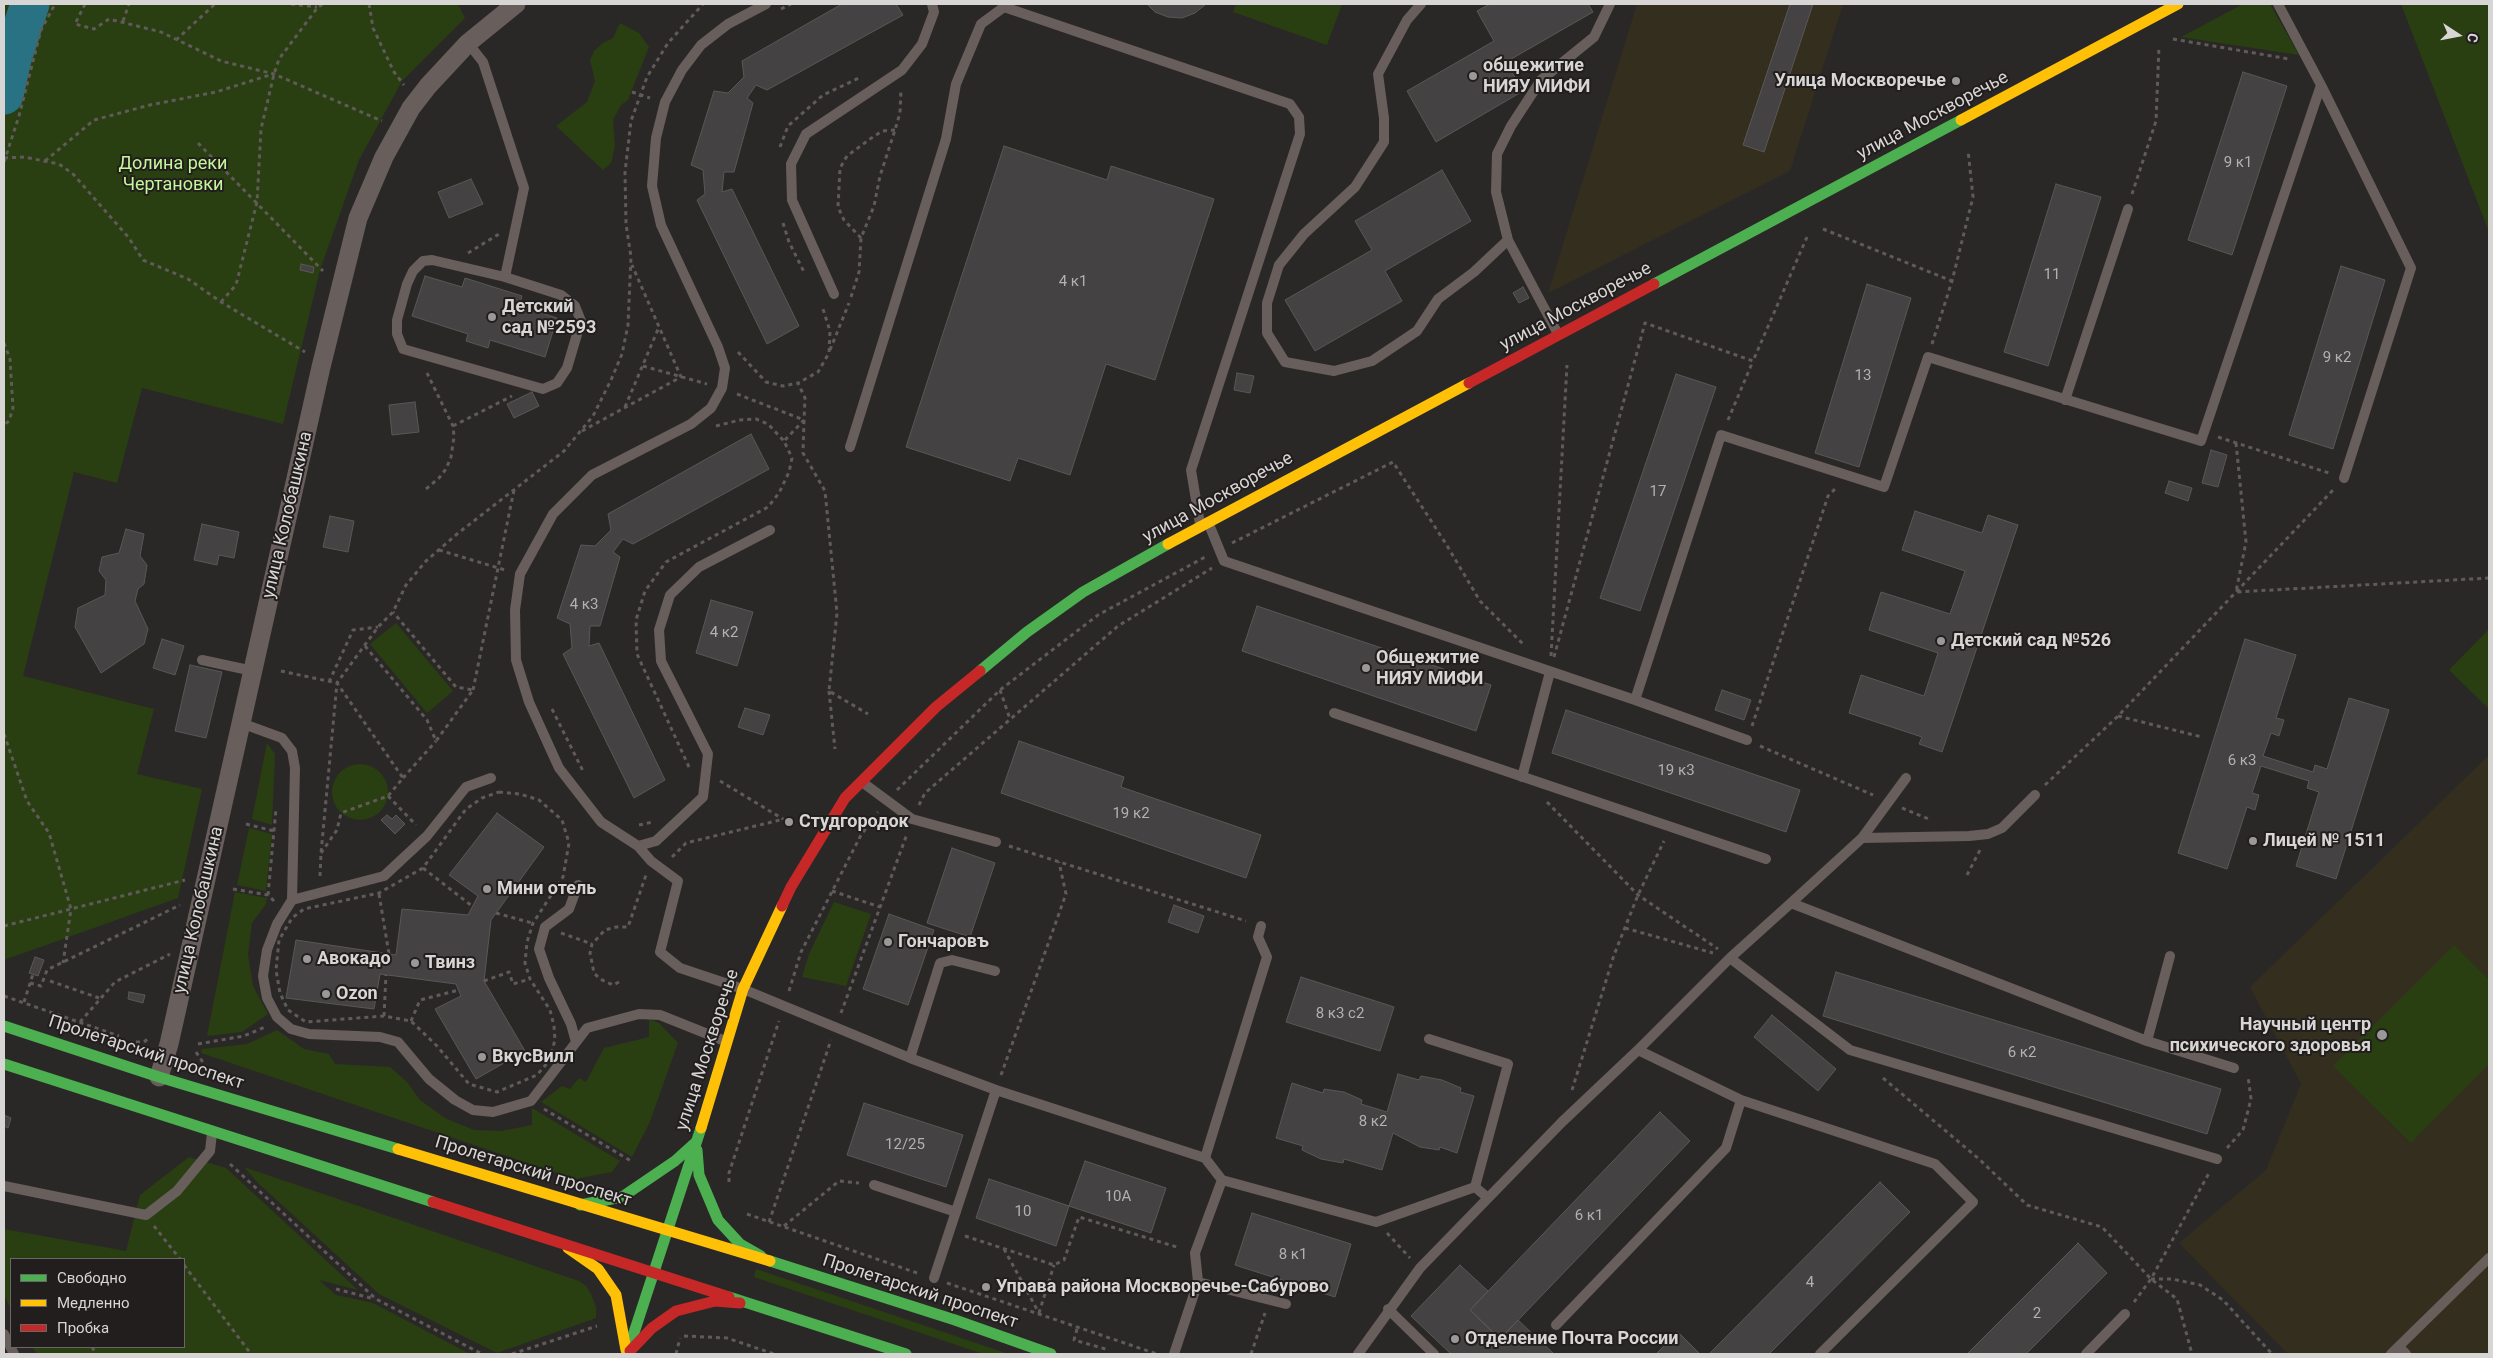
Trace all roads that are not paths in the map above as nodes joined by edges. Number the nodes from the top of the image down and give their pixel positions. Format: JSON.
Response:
{"nodes":[{"id":1,"x":516,"y":4,"type":"edge"},
{"id":2,"x":766,"y":4,"type":"edge"},
{"id":3,"x":932,"y":4,"type":"edge"},
{"id":4,"x":1421,"y":4,"type":"edge"},
{"id":5,"x":1610,"y":4,"type":"edge"},
{"id":6,"x":2178,"y":4,"type":"edge"},
{"id":7,"x":2278,"y":4,"type":"edge"},
{"id":8,"x":468,"y":43,"type":"junction"},
{"id":9,"x":2321,"y":84,"type":"junction"},
{"id":10,"x":2128,"y":209,"type":"road end"},
{"id":11,"x":1508,"y":240,"type":"junction"},
{"id":12,"x":505,"y":277,"type":"junction"},
{"id":13,"x":834,"y":294,"type":"dead end"},
{"id":14,"x":1560,"y":336,"type":"junction"},
{"id":15,"x":2066,"y":400,"type":"junction"},
{"id":16,"x":850,"y":447,"type":"dead end"},
{"id":17,"x":2344,"y":478,"type":"road end"},
{"id":18,"x":1204,"y":525,"type":"junction"},
{"id":19,"x":770,"y":530,"type":"dead end"},
{"id":20,"x":202,"y":660,"type":"dead end"},
{"id":21,"x":253,"y":671,"type":"junction"},
{"id":22,"x":1550,"y":672,"type":"junction"},
{"id":23,"x":1635,"y":700,"type":"junction"},
{"id":24,"x":1334,"y":713,"type":"dead end"},
{"id":25,"x":241,"y":723,"type":"junction"},
{"id":26,"x":1747,"y":740,"type":"road end"},
{"id":27,"x":1522,"y":777,"type":"junction"},
{"id":28,"x":491,"y":778,"type":"dead end"},
{"id":29,"x":1906,"y":778,"type":"dead end"},
{"id":30,"x":862,"y":781,"type":"junction"},
{"id":31,"x":2035,"y":795,"type":"road end"},
{"id":32,"x":1862,"y":838,"type":"junction"},
{"id":33,"x":996,"y":842,"type":"road end"},
{"id":34,"x":638,"y":846,"type":"junction"},
{"id":35,"x":1766,"y":859,"type":"dead end"},
{"id":36,"x":578,"y":885,"type":"dead end"},
{"id":37,"x":292,"y":900,"type":"junction"},
{"id":38,"x":1791,"y":903,"type":"junction"},
{"id":39,"x":1261,"y":926,"type":"road end"},
{"id":40,"x":2170,"y":956,"type":"dead end"},
{"id":41,"x":1730,"y":958,"type":"junction"},
{"id":42,"x":995,"y":971,"type":"dead end"},
{"id":43,"x":743,"y":989,"type":"junction"},
{"id":44,"x":4,"y":1026,"type":"edge"},
{"id":45,"x":1429,"y":1039,"type":"dead end"},
{"id":46,"x":726,"y":1041,"type":"junction"},
{"id":47,"x":2147,"y":1041,"type":"junction"},
{"id":48,"x":576,"y":1042,"type":"junction"},
{"id":49,"x":1638,"y":1050,"type":"junction"},
{"id":50,"x":910,"y":1058,"type":"junction"},
{"id":51,"x":4,"y":1064,"type":"edge"},
{"id":52,"x":2234,"y":1068,"type":"dead end"},
{"id":53,"x":159,"y":1076,"type":"junction"},
{"id":54,"x":996,"y":1090,"type":"junction"},
{"id":55,"x":1741,"y":1100,"type":"junction"},
{"id":56,"x":212,"y":1133,"type":"junction"},
{"id":57,"x":697,"y":1140,"type":"junction"},
{"id":58,"x":1204,"y":1158,"type":"junction"},
{"id":59,"x":2217,"y":1159,"type":"dead end"},
{"id":60,"x":1222,"y":1180,"type":"junction"},
{"id":61,"x":874,"y":1185,"type":"road end"},
{"id":62,"x":4,"y":1186,"type":"edge"},
{"id":63,"x":1475,"y":1187,"type":"junction"},
{"id":64,"x":1488,"y":1198,"type":"junction"},
{"id":65,"x":580,"y":1205,"type":"junction"},
{"id":66,"x":956,"y":1212,"type":"junction"},
{"id":67,"x":668,"y":1231,"type":"junction"},
{"id":68,"x":566,"y":1247,"type":"junction"},
{"id":69,"x":2489,"y":1258,"type":"edge"},
{"id":70,"x":770,"y":1261,"type":"junction"},
{"id":71,"x":655,"y":1274,"type":"junction"},
{"id":72,"x":934,"y":1278,"type":"dead end"},
{"id":73,"x":1198,"y":1282,"type":"junction"},
{"id":74,"x":1286,"y":1304,"type":"dead end"},
{"id":75,"x":755,"y":1305,"type":"junction"},
{"id":76,"x":1388,"y":1309,"type":"junction"},
{"id":77,"x":2125,"y":1314,"type":"road end"},
{"id":78,"x":1556,"y":1324,"type":"dead end"},
{"id":79,"x":4,"y":1334,"type":"edge"},
{"id":80,"x":10,"y":1346,"type":"edge"},
{"id":81,"x":2399,"y":1352,"type":"edge"},
{"id":82,"x":627,"y":1354,"type":"edge"},
{"id":83,"x":906,"y":1354,"type":"edge"},
{"id":84,"x":1051,"y":1354,"type":"edge"},
{"id":85,"x":1174,"y":1354,"type":"edge"},
{"id":86,"x":1358,"y":1354,"type":"edge"},
{"id":87,"x":1434,"y":1354,"type":"edge"},
{"id":88,"x":1820,"y":1354,"type":"edge"},
{"id":89,"x":2086,"y":1354,"type":"edge"}],
"edges":[{"from":1,"to":8,"type":"street","name":"улица Колобашкина"},
{"from":2,"to":34,"type":"lane"},
{"from":3,"to":13,"type":"lane"},
{"from":4,"to":11,"type":"lane"},
{"from":5,"to":11,"type":"lane"},
{"from":6,"to":14,"type":"main road","name":"улица Москворечье"},
{"from":7,"to":9,"type":"lane"},
{"from":8,"to":12,"type":"lane"},
{"from":8,"to":21,"type":"street","name":"улица Колобашкина"},
{"from":9,"to":15,"type":"lane"},
{"from":9,"to":17,"type":"lane"},
{"from":10,"to":15,"type":"lane"},
{"from":11,"to":14,"type":"lane"},
{"from":12,"to":12,"type":"lane"},
{"from":14,"to":18,"type":"main road","name":"улица Москворечье"},
{"from":15,"to":23,"type":"lane"},
{"from":16,"to":18,"type":"lane"},
{"from":18,"to":22,"type":"lane"},
{"from":18,"to":30,"type":"main road","name":"улица Москворечье"},
{"from":19,"to":34,"type":"lane"},
{"from":20,"to":21,"type":"lane"},
{"from":21,"to":25,"type":"street","name":"улица Колобашкина"},
{"from":22,"to":23,"type":"lane"},
{"from":22,"to":27,"type":"lane"},
{"from":23,"to":26,"type":"lane"},
{"from":24,"to":27,"type":"lane"},
{"from":25,"to":37,"type":"lane"},
{"from":25,"to":53,"type":"street","name":"улица Колобашкина"},
{"from":27,"to":35,"type":"lane"},
{"from":28,"to":37,"type":"lane"},
{"from":29,"to":32,"type":"lane"},
{"from":30,"to":33,"type":"lane"},
{"from":30,"to":43,"type":"main road","name":"улица Москворечье"},
{"from":31,"to":32,"type":"lane"},
{"from":32,"to":38,"type":"lane"},
{"from":34,"to":43,"type":"lane"},
{"from":36,"to":48,"type":"lane"},
{"from":37,"to":48,"type":"lane"},
{"from":38,"to":41,"type":"lane"},
{"from":38,"to":47,"type":"lane"},
{"from":39,"to":58,"type":"lane"},
{"from":40,"to":47,"type":"lane"},
{"from":41,"to":49,"type":"lane"},
{"from":41,"to":59,"type":"lane"},
{"from":42,"to":50,"type":"lane"},
{"from":43,"to":46,"type":"main road","name":"улица Москворечье"},
{"from":43,"to":50,"type":"lane"},
{"from":44,"to":53,"type":"main road","name":"Пролетарский проспект"},
{"from":45,"to":63,"type":"lane"},
{"from":46,"to":48,"type":"lane"},
{"from":46,"to":57,"type":"main road","name":"улица Москворечье"},
{"from":47,"to":52,"type":"lane"},
{"from":49,"to":55,"type":"lane"},
{"from":49,"to":64,"type":"lane"},
{"from":50,"to":54,"type":"lane"},
{"from":51,"to":56,"type":"main road"},
{"from":53,"to":65,"type":"main road","name":"Пролетарский проспект"},
{"from":54,"to":58,"type":"lane"},
{"from":54,"to":66,"type":"lane"},
{"from":55,"to":78,"type":"lane"},
{"from":55,"to":88,"type":"lane"},
{"from":56,"to":62,"type":"lane"},
{"from":56,"to":68,"type":"main road"},
{"from":57,"to":65,"type":"main road"},
{"from":57,"to":67,"type":"main road","name":"улица Москворечье"},
{"from":57,"to":70,"type":"main road"},
{"from":58,"to":60,"type":"lane"},
{"from":60,"to":63,"type":"lane"},
{"from":60,"to":73,"type":"lane"},
{"from":61,"to":66,"type":"lane"},
{"from":63,"to":64,"type":"lane"},
{"from":64,"to":76,"type":"lane"},
{"from":65,"to":67,"type":"main road","name":"Пролетарский проспект"},
{"from":66,"to":72,"type":"lane"},
{"from":67,"to":70,"type":"main road","name":"Пролетарский проспект"},
{"from":67,"to":71,"type":"main road","name":"улица Москворечье"},
{"from":68,"to":71,"type":"main road"},
{"from":68,"to":82,"type":"main road"},
{"from":69,"to":81,"type":"lane"},
{"from":70,"to":84,"type":"main road","name":"Пролетарский проспект"},
{"from":71,"to":75,"type":"main road"},
{"from":71,"to":82,"type":"main road","name":"улица Москворечье"},
{"from":73,"to":74,"type":"lane"},
{"from":73,"to":85,"type":"lane"},
{"from":75,"to":82,"type":"main road"},
{"from":75,"to":83,"type":"main road"},
{"from":76,"to":86,"type":"lane"},
{"from":76,"to":87,"type":"lane"},
{"from":77,"to":89,"type":"lane"},
{"from":79,"to":80,"type":"lane"}]}
